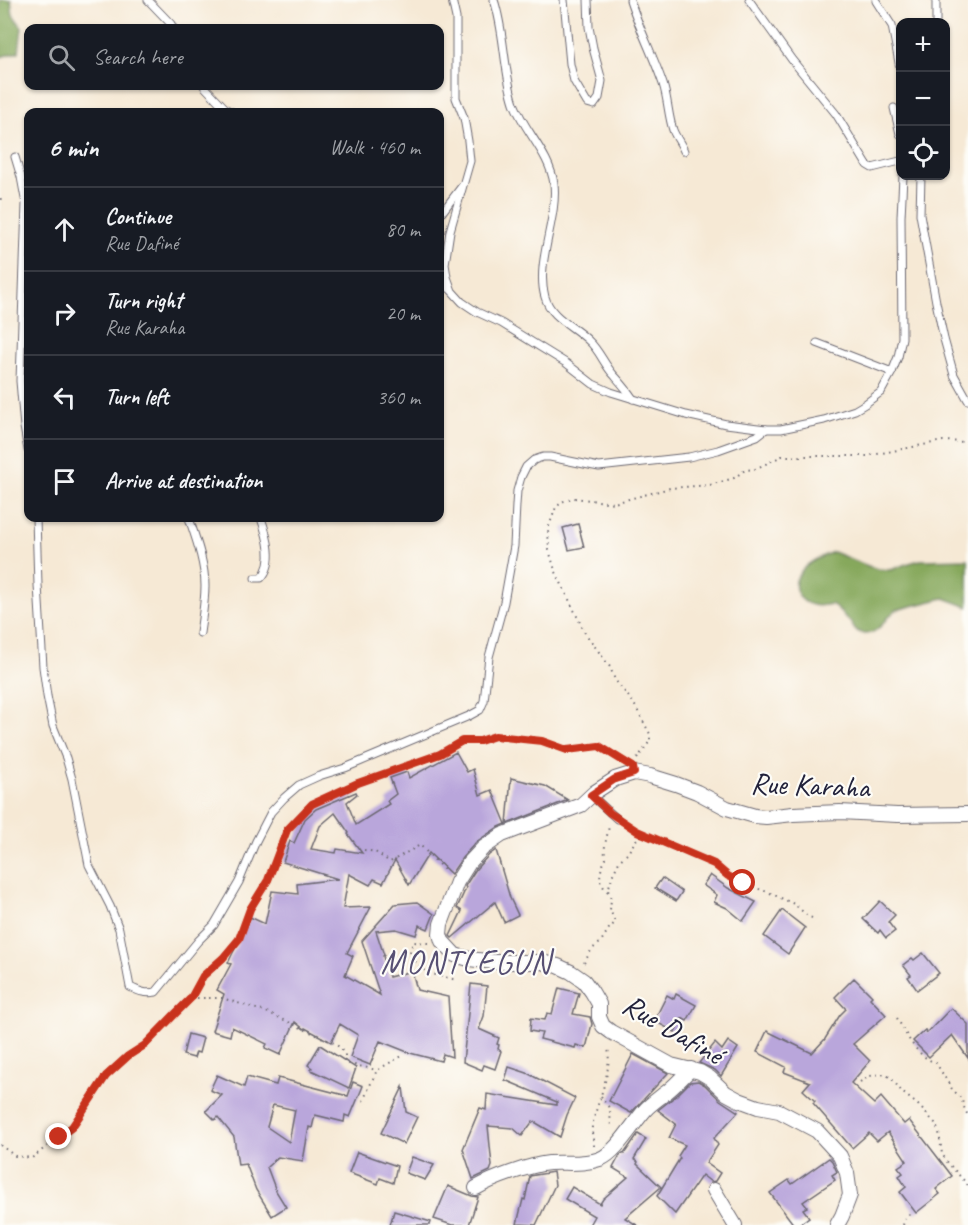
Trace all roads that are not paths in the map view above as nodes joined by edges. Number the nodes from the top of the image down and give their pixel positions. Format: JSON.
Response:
{"nodes":[{"id":1,"x":148,"y":0,"type":"edge"},
{"id":2,"x":452,"y":0,"type":"edge"},
{"id":3,"x":494,"y":0,"type":"edge"},
{"id":4,"x":564,"y":0,"type":"edge"},
{"id":5,"x":588,"y":0,"type":"edge"},
{"id":6,"x":630,"y":0,"type":"edge"},
{"id":7,"x":749,"y":0,"type":"edge"},
{"id":8,"x":936,"y":0,"type":"edge"},
{"id":9,"x":876,"y":1,"type":"edge"},
{"id":10,"x":936,"y":18,"type":"edge"},
{"id":11,"x":171,"y":24,"type":"edge"},
{"id":12,"x":896,"y":47,"type":"edge"},
{"id":13,"x":208,"y":90,"type":"edge"},
{"id":14,"x":225,"y":108,"type":"edge"},
{"id":15,"x":894,"y":108,"type":"dead end"},
{"id":16,"x":898,"y":126,"type":"edge"},
{"id":17,"x":684,"y":151,"type":"dead end"},
{"id":18,"x":15,"y":157,"type":"dead end"},
{"id":19,"x":896,"y":162,"type":"edge"},
{"id":20,"x":903,"y":180,"type":"edge"},
{"id":21,"x":921,"y":180,"type":"edge"},
{"id":22,"x":464,"y":184,"type":"junction"},
{"id":23,"x":24,"y":193,"type":"edge"},
{"id":24,"x":444,"y":210,"type":"edge"},
{"id":25,"x":24,"y":275,"type":"edge"},
{"id":26,"x":444,"y":283,"type":"edge"},
{"id":27,"x":452,"y":291,"type":"junction"},
{"id":28,"x":817,"y":343,"type":"dead end"},
{"id":29,"x":892,"y":372,"type":"junction"},
{"id":30,"x":633,"y":399,"type":"junction"},
{"id":31,"x":968,"y":400,"type":"edge"},
{"id":32,"x":24,"y":427,"type":"edge"},
{"id":33,"x":766,"y":429,"type":"junction"},
{"id":34,"x":36,"y":522,"type":"edge"},
{"id":35,"x":190,"y":522,"type":"edge"},
{"id":36,"x":262,"y":522,"type":"edge"},
{"id":37,"x":255,"y":578,"type":"dead end"},
{"id":38,"x":200,"y":633,"type":"dead end"},
{"id":39,"x":591,"y":795,"type":"junction"},
{"id":40,"x":968,"y":814,"type":"edge"},
{"id":41,"x":617,"y":819,"type":"road end"},
{"id":42,"x":691,"y":1069,"type":"junction"},
{"id":43,"x":476,"y":1188,"type":"dead end"},
{"id":44,"x":714,"y":1190,"type":"dead end"},
{"id":45,"x":735,"y":1225,"type":"edge"},
{"id":46,"x":837,"y":1225,"type":"edge"}],
"edges":[{"from":1,"to":11,"type":"lane"},
{"from":2,"to":22,"type":"lane"},
{"from":3,"to":30,"type":"lane"},
{"from":4,"to":5,"type":"lane"},
{"from":6,"to":17,"type":"lane"},
{"from":7,"to":19,"type":"lane"},
{"from":8,"to":10,"type":"lane"},
{"from":9,"to":12,"type":"lane"},
{"from":13,"to":14,"type":"lane"},
{"from":15,"to":16,"type":"lane"},
{"from":18,"to":23,"type":"lane"},
{"from":20,"to":29,"type":"lane"},
{"from":21,"to":31,"type":"lane"},
{"from":22,"to":24,"type":"lane"},
{"from":22,"to":27,"type":"lane"},
{"from":25,"to":32,"type":"lane"},
{"from":26,"to":27,"type":"lane"},
{"from":27,"to":30,"type":"lane"},
{"from":28,"to":29,"type":"lane"},
{"from":29,"to":33,"type":"lane"},
{"from":30,"to":33,"type":"lane"},
{"from":33,"to":34,"type":"lane"},
{"from":35,"to":38,"type":"lane"},
{"from":36,"to":37,"type":"lane"},
{"from":39,"to":40,"type":"street","name":"Rue Karaha"},
{"from":39,"to":41,"type":"lane"},
{"from":39,"to":42,"type":"street","name":"Rue Dafiné"},
{"from":42,"to":43,"type":"street"},
{"from":42,"to":46,"type":"street","name":"Rue Dafiné"},
{"from":44,"to":45,"type":"street"}]}
